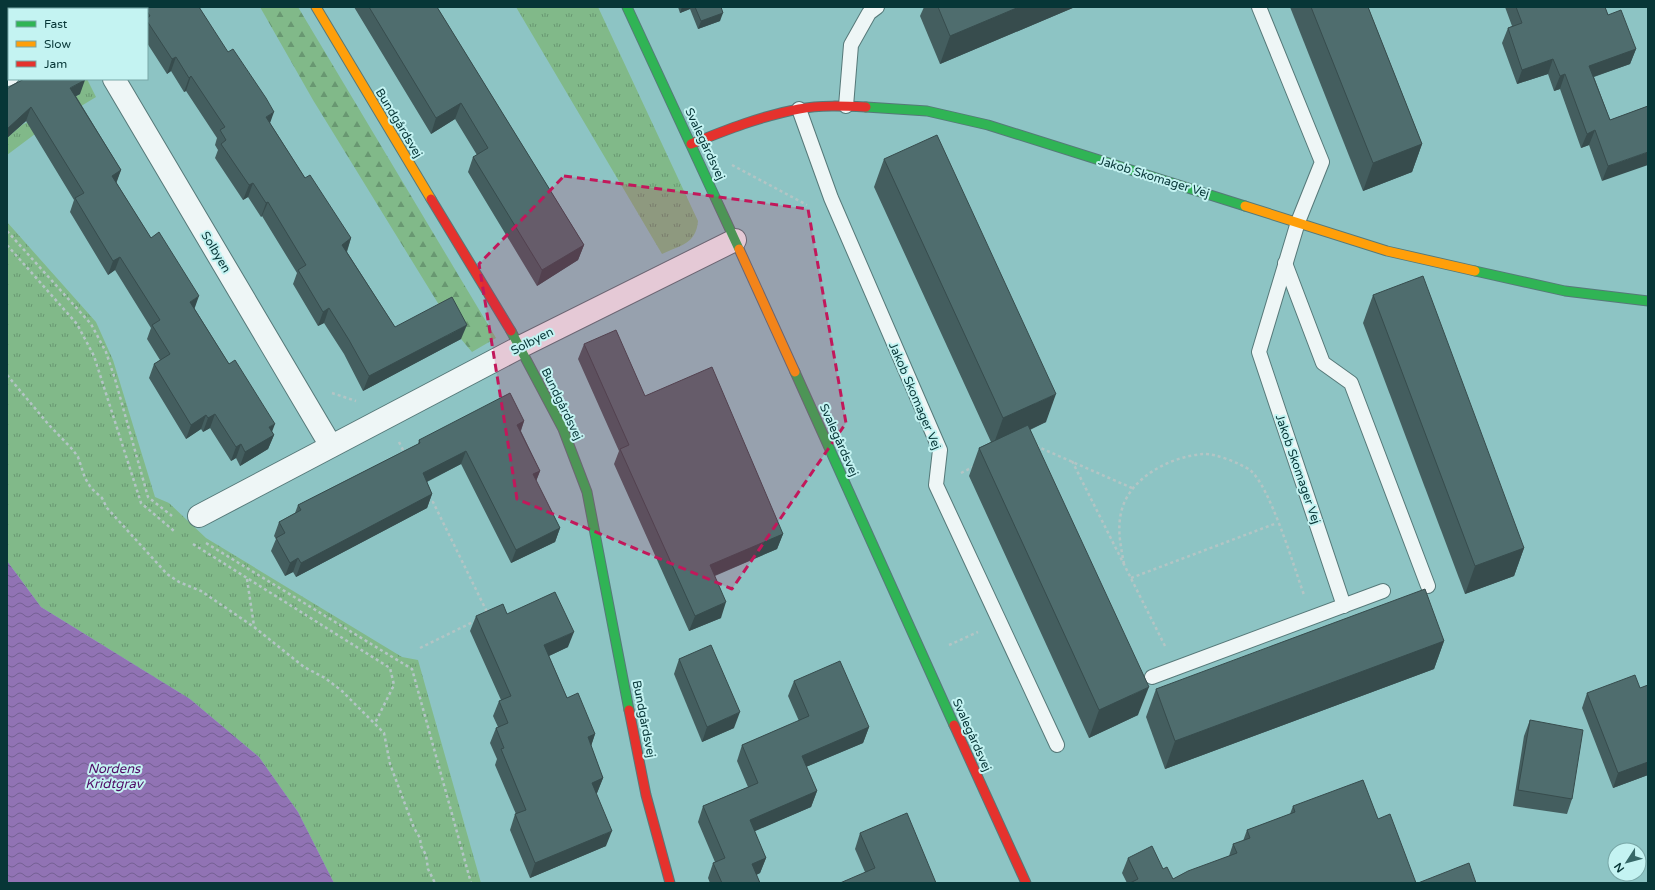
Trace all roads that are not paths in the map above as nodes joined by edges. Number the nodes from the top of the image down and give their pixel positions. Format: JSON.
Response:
{"nodes":[{"id":1,"x":316,"y":7,"type":"edge"},
{"id":2,"x":627,"y":7,"type":"edge"},
{"id":3,"x":877,"y":7,"type":"edge"},
{"id":4,"x":1259,"y":7,"type":"edge"},
{"id":5,"x":115,"y":80,"type":"edge"},
{"id":6,"x":846,"y":106,"type":"junction"},
{"id":7,"x":799,"y":109,"type":"junction"},
{"id":8,"x":691,"y":144,"type":"junction"},
{"id":9,"x":1298,"y":222,"type":"junction"},
{"id":10,"x":735,"y":240,"type":"junction"},
{"id":11,"x":1286,"y":263,"type":"junction"},
{"id":12,"x":1648,"y":301,"type":"edge"},
{"id":13,"x":520,"y":347,"type":"junction"},
{"id":14,"x":331,"y":446,"type":"junction"},
{"id":15,"x":199,"y":516,"type":"dead end"},
{"id":16,"x":1428,"y":586,"type":"dead end"},
{"id":17,"x":1383,"y":591,"type":"dead end"},
{"id":18,"x":1344,"y":606,"type":"junction"},
{"id":19,"x":1152,"y":677,"type":"dead end"},
{"id":20,"x":1056,"y":746,"type":"dead end"},
{"id":21,"x":670,"y":883,"type":"edge"},
{"id":22,"x":1026,"y":883,"type":"edge"}],
"edges":[{"from":1,"to":13,"type":"street","name":"Bundgårdsvej"},
{"from":2,"to":8,"type":"street","name":"Svalegårdsvej"},
{"from":3,"to":6,"type":"lane"},
{"from":4,"to":9,"type":"lane","name":"Jakob Skomager Vej"},
{"from":5,"to":14,"type":"street","name":"Solbyen"},
{"from":6,"to":7,"type":"street","name":"Jakob Skomager Vej"},
{"from":6,"to":9,"type":"street","name":"Jakob Skomager Vej"},
{"from":7,"to":8,"type":"street","name":"Jakob Skomager Vej"},
{"from":7,"to":20,"type":"lane","name":"Jakob Skomager Vej"},
{"from":8,"to":10,"type":"street","name":"Svalegårdsvej"},
{"from":9,"to":11,"type":"lane","name":"Jakob Skomager Vej"},
{"from":9,"to":12,"type":"street","name":"Jakob Skomager Vej"},
{"from":10,"to":13,"type":"street","name":"Solbyen"},
{"from":10,"to":22,"type":"street","name":"Svalegårdsvej"},
{"from":11,"to":16,"type":"lane"},
{"from":11,"to":18,"type":"lane","name":"Jakob Skomager Vej"},
{"from":13,"to":14,"type":"street","name":"Solbyen"},
{"from":13,"to":21,"type":"street","name":"Bundgårdsvej"},
{"from":14,"to":15,"type":"street","name":"Solbyen"},
{"from":17,"to":18,"type":"lane"},
{"from":18,"to":19,"type":"lane"}]}
